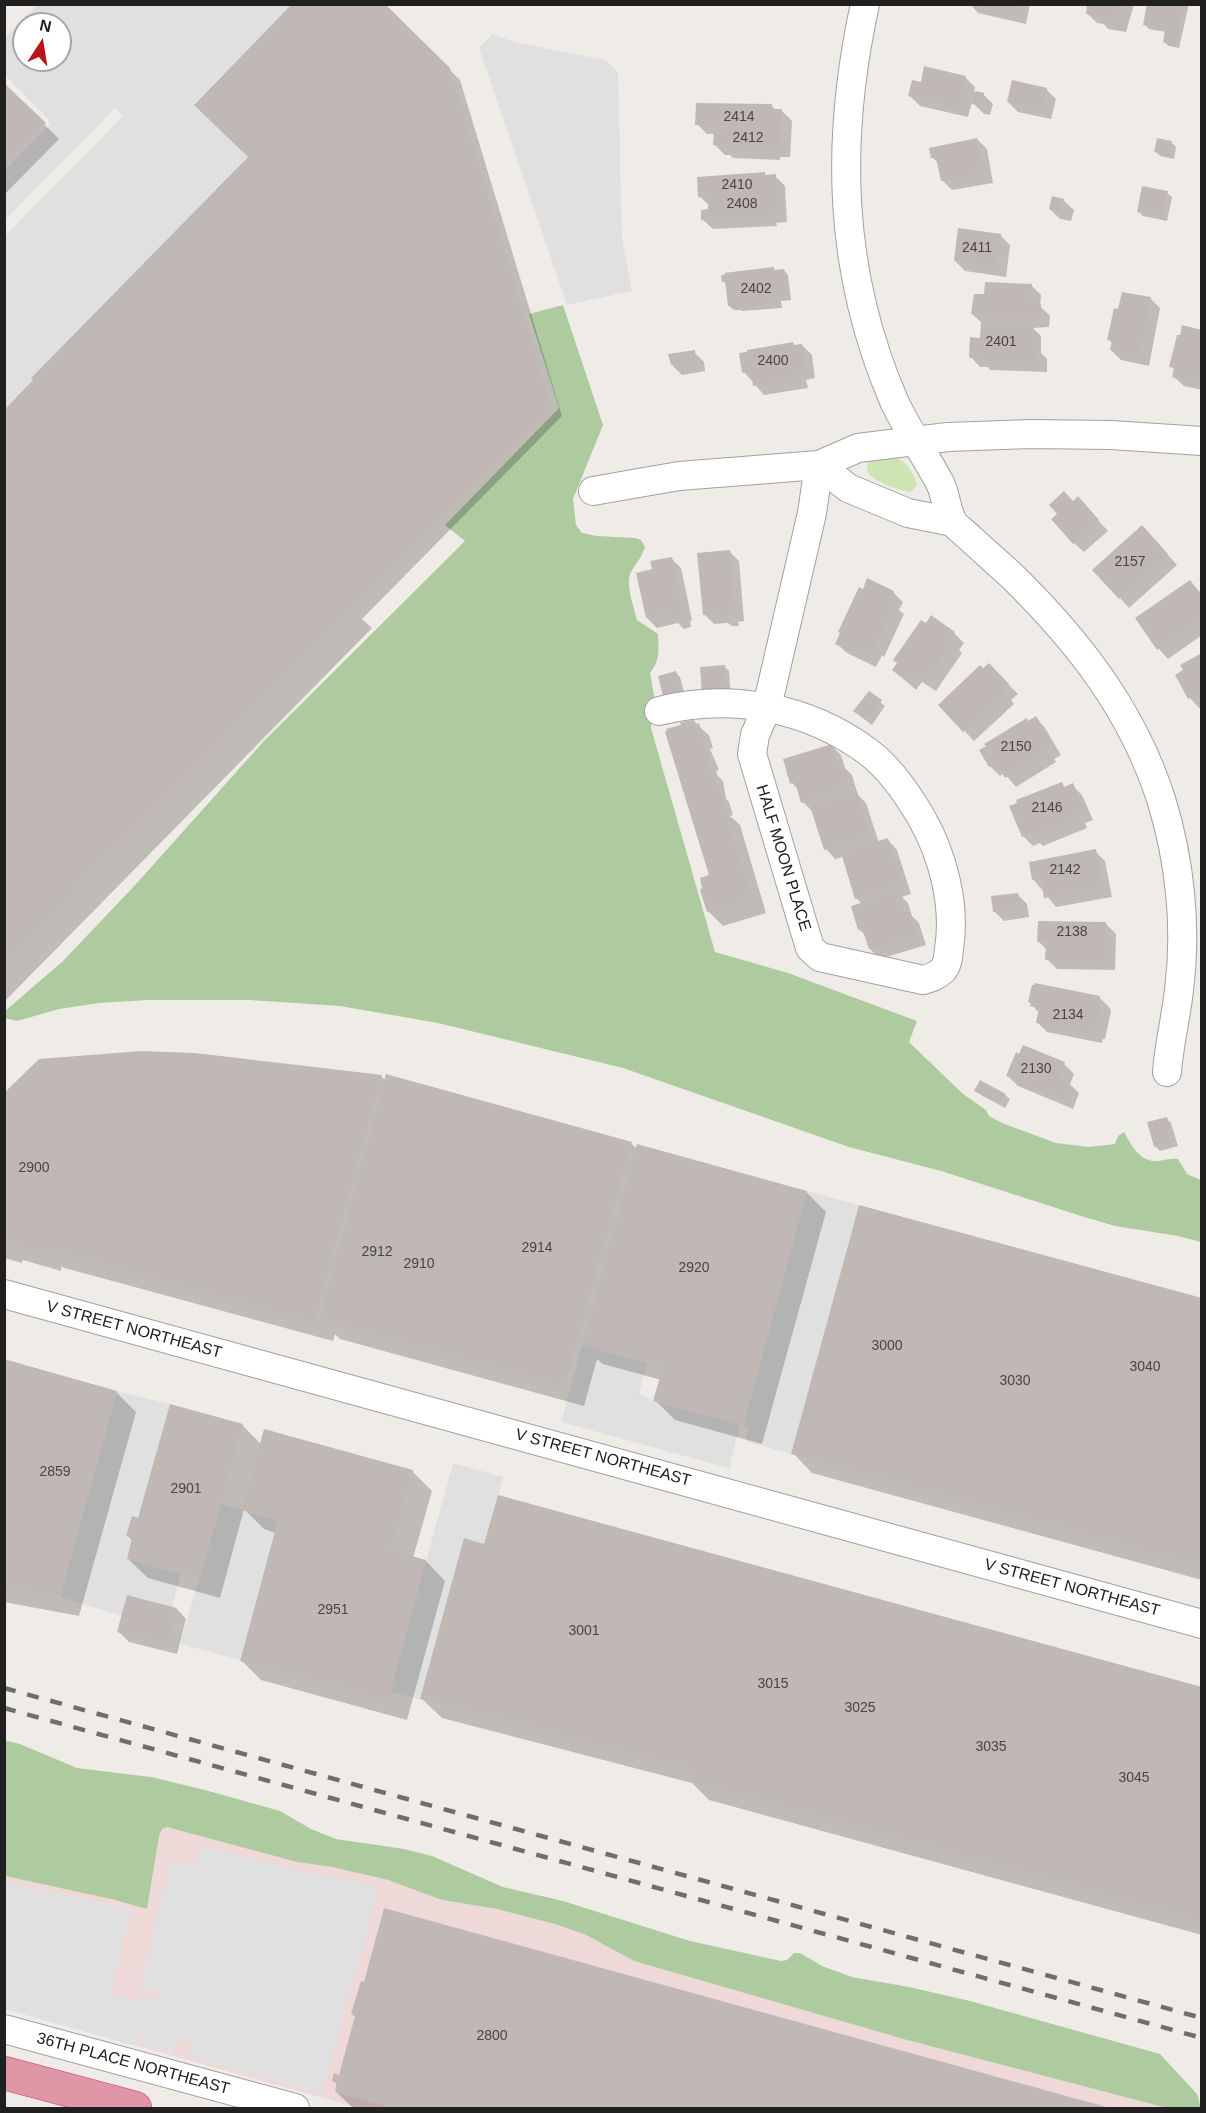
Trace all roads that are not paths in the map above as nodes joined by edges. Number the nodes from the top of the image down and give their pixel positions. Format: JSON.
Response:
{"nodes":[{"id":1,"x":865,"y":4,"type":"edge"},
{"id":2,"x":915,"y":440,"type":"junction"},
{"id":3,"x":1202,"y":441,"type":"edge"},
{"id":4,"x":819,"y":465,"type":"junction"},
{"id":5,"x":593,"y":491,"type":"dead end"},
{"id":6,"x":953,"y":522,"type":"junction"},
{"id":7,"x":767,"y":707,"type":"junction"},
{"id":8,"x":659,"y":711,"type":"dead end"},
{"id":9,"x":1167,"y":1071,"type":"dead end"},
{"id":10,"x":4,"y":1294,"type":"edge"},
{"id":11,"x":1202,"y":1624,"type":"edge"},
{"id":12,"x":4,"y":2029,"type":"edge"},
{"id":13,"x":4,"y":2073,"type":"edge"},
{"id":14,"x":135,"y":2109,"type":"edge"},
{"id":15,"x":296,"y":2109,"type":"edge"}],
"edges":[{"from":1,"to":2,"type":"street"},
{"from":2,"to":3,"type":"street"},
{"from":2,"to":4,"type":"street"},
{"from":2,"to":6,"type":"street"},
{"from":4,"to":5,"type":"street"},
{"from":4,"to":6,"type":"street"},
{"from":4,"to":7,"type":"street","name":"HALF MOON PLACE"},
{"from":6,"to":9,"type":"street"},
{"from":7,"to":7,"type":"street","name":"HALF MOON PLACE"},
{"from":7,"to":8,"type":"street","name":"HALF MOON PLACE"},
{"from":10,"to":11,"type":"street","name":"V STREET NORTHEAST"},
{"from":12,"to":15,"type":"street","name":"36TH PLACE NORTHEAST"},
{"from":13,"to":14,"type":"highway"}]}
